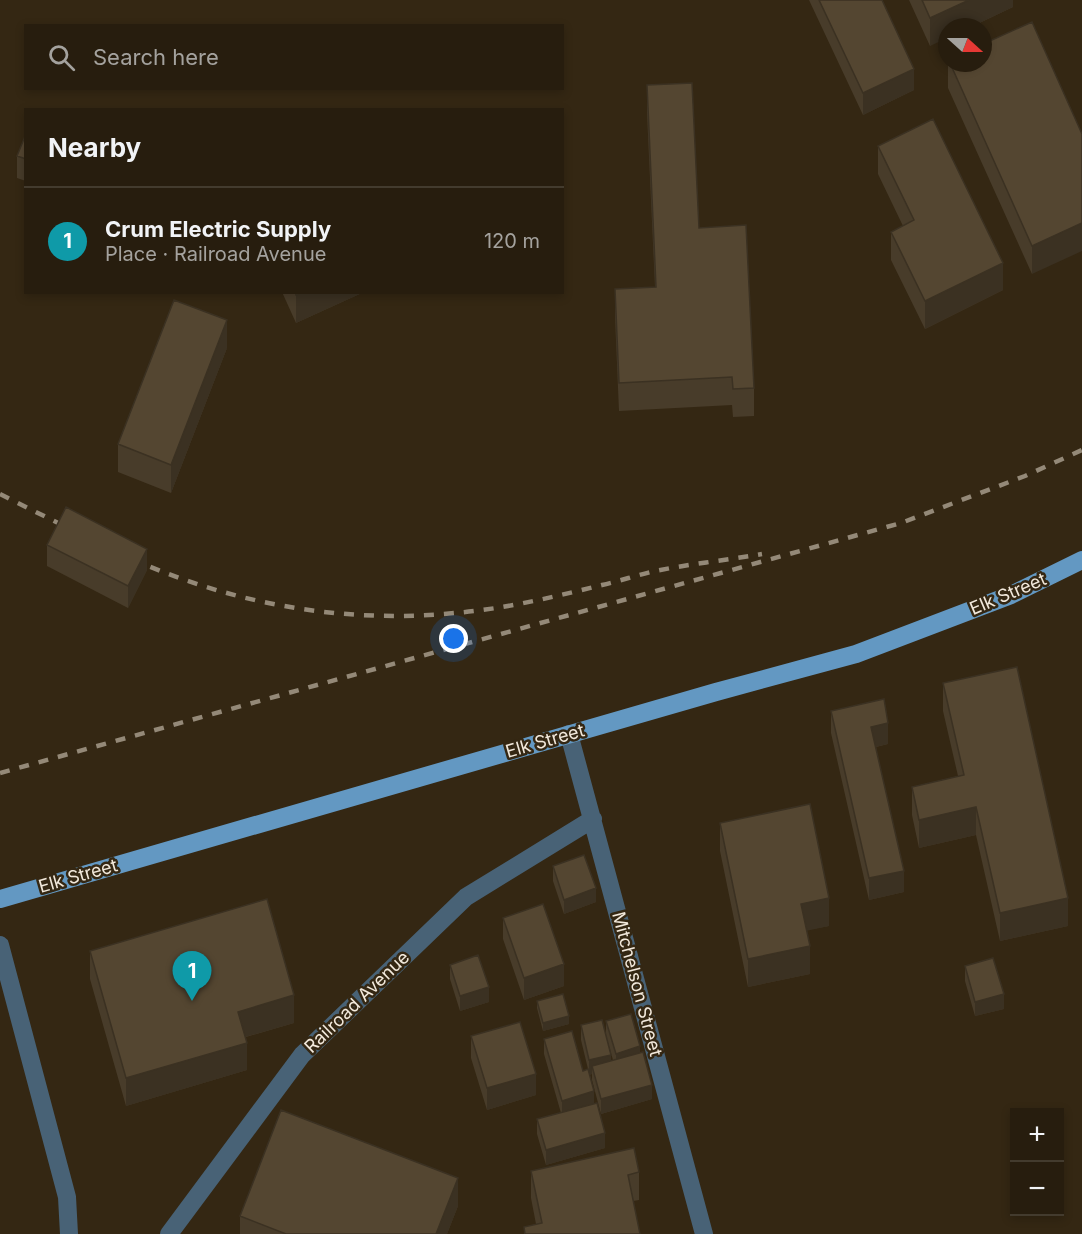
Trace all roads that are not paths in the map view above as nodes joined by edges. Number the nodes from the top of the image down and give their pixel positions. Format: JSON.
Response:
{"nodes":[{"id":1,"x":1082,"y":560,"type":"edge"},
{"id":2,"x":569,"y":734,"type":"junction"},
{"id":3,"x":593,"y":819,"type":"junction"},
{"id":4,"x":0,"y":899,"type":"edge"},
{"id":5,"x":0,"y":945,"type":"edge"},
{"id":6,"x":69,"y":1234,"type":"edge"},
{"id":7,"x":169,"y":1234,"type":"edge"},
{"id":8,"x":704,"y":1234,"type":"edge"}],
"edges":[{"from":1,"to":2,"type":"main road","name":"Elk Street"},
{"from":2,"to":3,"type":"street","name":"Mitchelson Street"},
{"from":2,"to":4,"type":"main road","name":"Elk Street"},
{"from":3,"to":7,"type":"street","name":"Railroad Avenue"},
{"from":3,"to":8,"type":"street","name":"Mitchelson Street"},
{"from":5,"to":6,"type":"street"}]}
